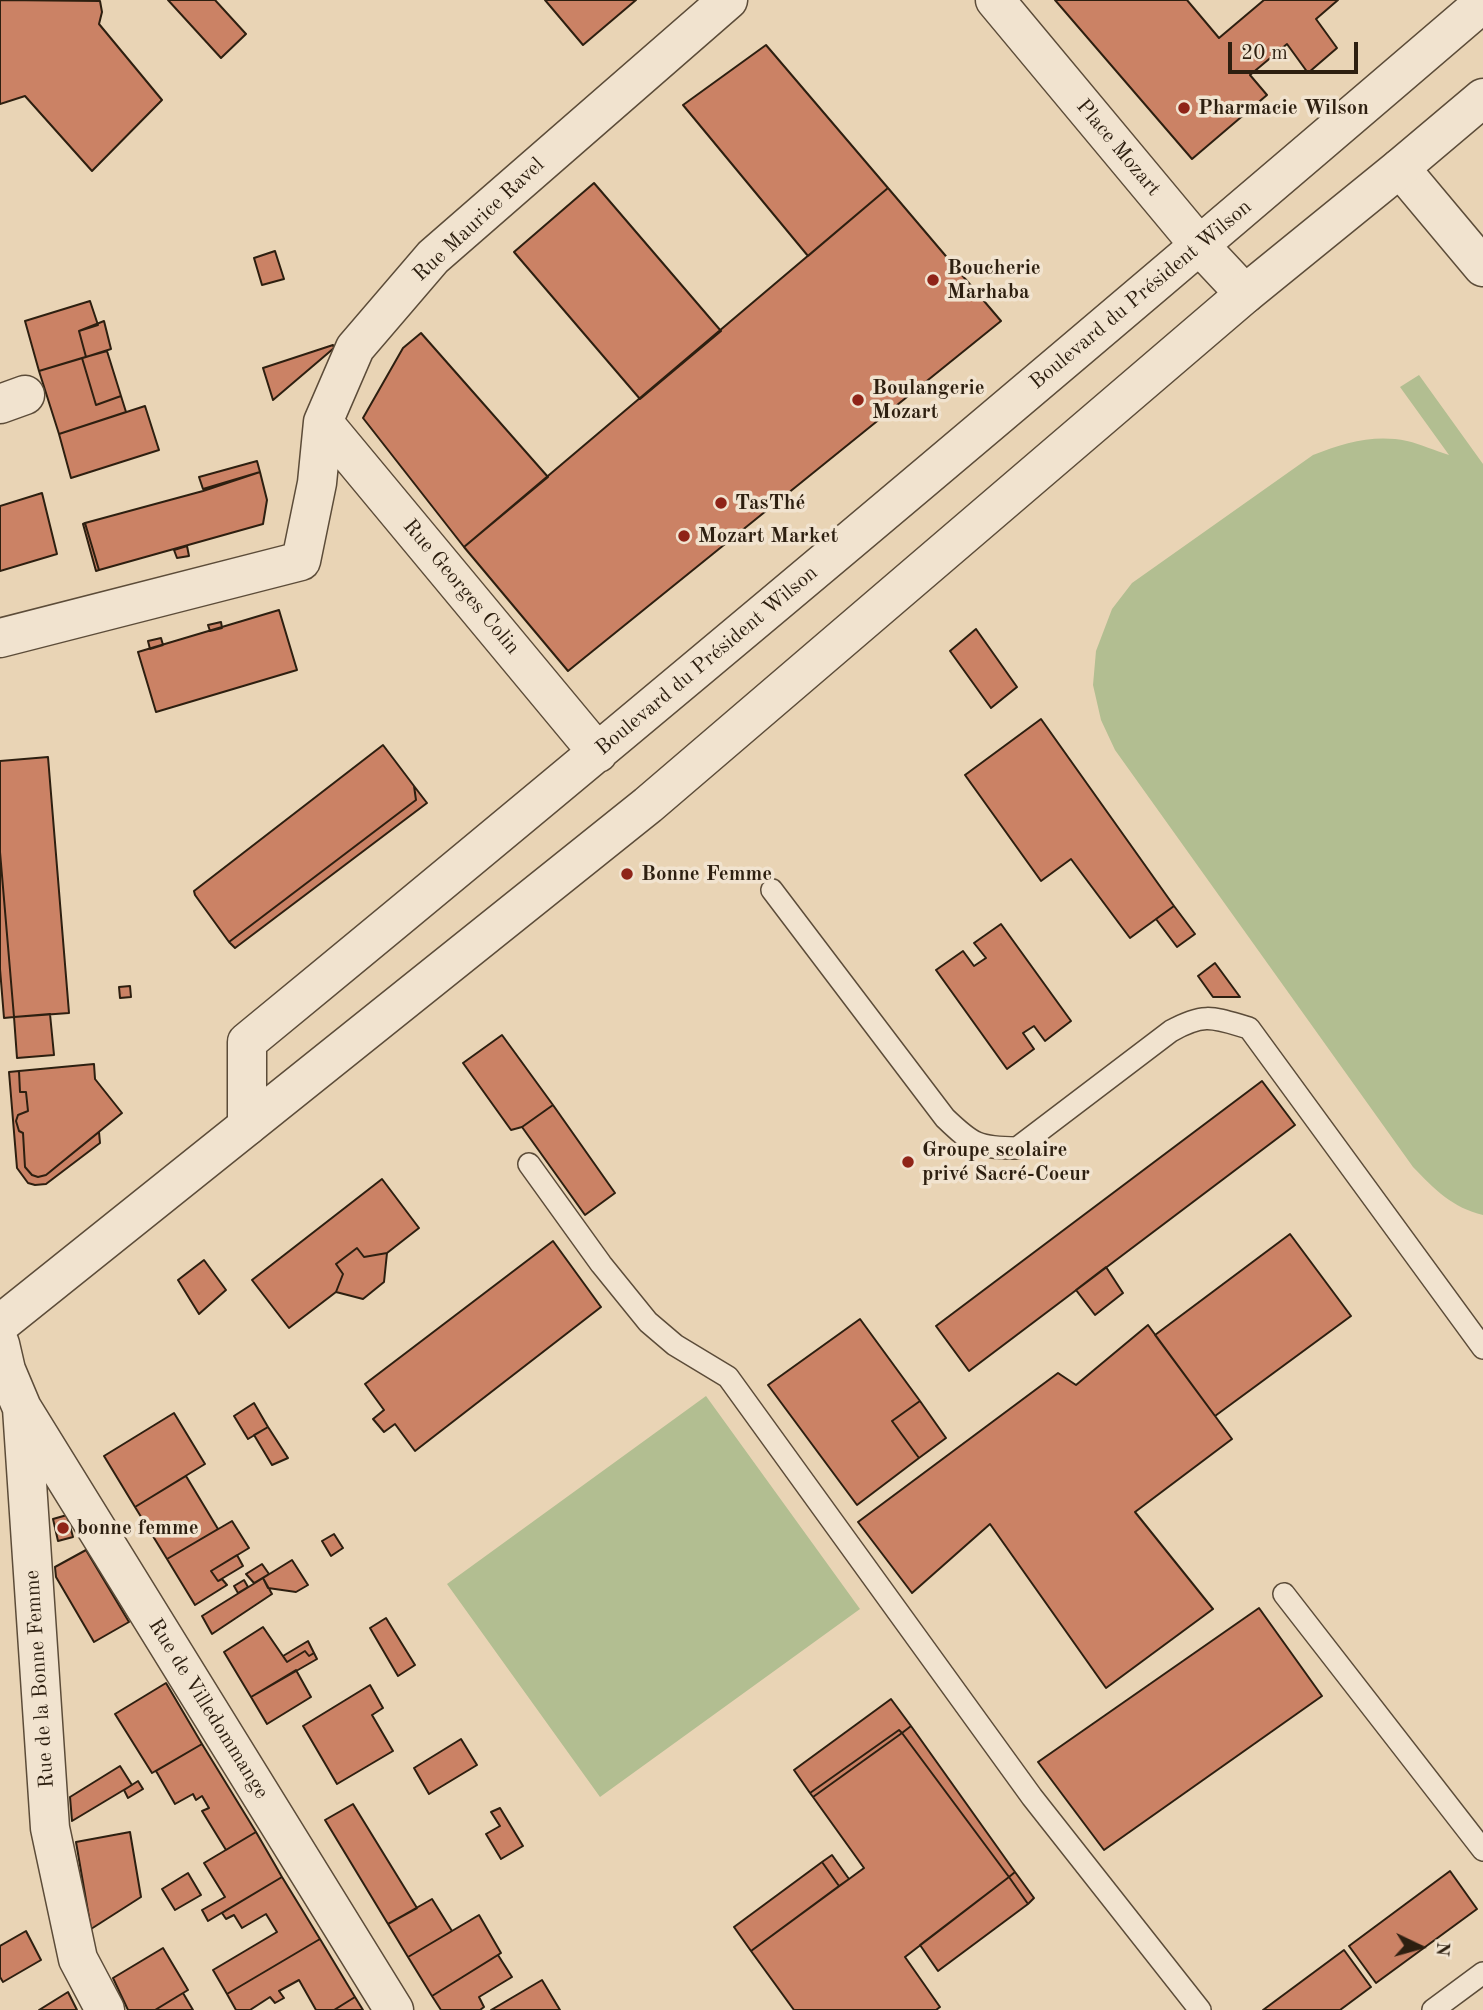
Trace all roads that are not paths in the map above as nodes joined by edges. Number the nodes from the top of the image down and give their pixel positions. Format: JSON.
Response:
{"nodes":[{"id":1,"x":728,"y":0,"type":"edge"},
{"id":2,"x":995,"y":0,"type":"edge"},
{"id":3,"x":1483,"y":3,"type":"edge"},
{"id":4,"x":1483,"y":98,"type":"edge"},
{"id":5,"x":1400,"y":169,"type":"junction"},
{"id":6,"x":1200,"y":246,"type":"junction"},
{"id":7,"x":1483,"y":267,"type":"edge"},
{"id":8,"x":1245,"y":294,"type":"junction"},
{"id":9,"x":323,"y":422,"type":"junction"},
{"id":10,"x":0,"y":638,"type":"edge"},
{"id":11,"x":598,"y":753,"type":"junction"},
{"id":12,"x":772,"y":890,"type":"dead end"},
{"id":13,"x":247,"y":1126,"type":"junction"},
{"id":14,"x":528,"y":1164,"type":"dead end"},
{"id":15,"x":0,"y":1324,"type":"edge"},
{"id":16,"x":0,"y":1344,"type":"edge"},
{"id":17,"x":1483,"y":1348,"type":"edge"},
{"id":18,"x":22,"y":1408,"type":"junction"},
{"id":19,"x":1284,"y":1594,"type":"dead end"},
{"id":20,"x":1483,"y":1850,"type":"edge"},
{"id":21,"x":1483,"y":1973,"type":"edge"},
{"id":22,"x":105,"y":2010,"type":"edge"},
{"id":23,"x":394,"y":2010,"type":"edge"},
{"id":24,"x":1200,"y":2010,"type":"edge"},
{"id":25,"x":1433,"y":2010,"type":"edge"}],
"edges":[{"from":1,"to":9,"type":"street","name":"Rue Maurice Ravel"},
{"from":2,"to":6,"type":"street","name":"Place Mozart"},
{"from":3,"to":6,"type":"street","name":"Boulevard du Président Wilson"},
{"from":4,"to":5,"type":"street"},
{"from":5,"to":7,"type":"street"},
{"from":5,"to":8,"type":"street"},
{"from":6,"to":8,"type":"street","name":"Place Mozart"},
{"from":6,"to":11,"type":"street","name":"Boulevard du Président Wilson"},
{"from":8,"to":13,"type":"street"},
{"from":9,"to":10,"type":"street","name":"Rue Maurice Ravel"},
{"from":9,"to":11,"type":"street","name":"Rue Georges Colin"},
{"from":11,"to":13,"type":"street","name":"Boulevard du Président Wilson"},
{"from":12,"to":17,"type":"lane"},
{"from":13,"to":15,"type":"street"},
{"from":14,"to":24,"type":"lane"},
{"from":16,"to":18,"type":"street","name":"Rue de la Bonne Femme"},
{"from":18,"to":22,"type":"street","name":"Rue de la Bonne Femme"},
{"from":18,"to":23,"type":"street","name":"Rue de Villedommange"},
{"from":19,"to":20,"type":"lane"},
{"from":21,"to":25,"type":"lane"}]}
